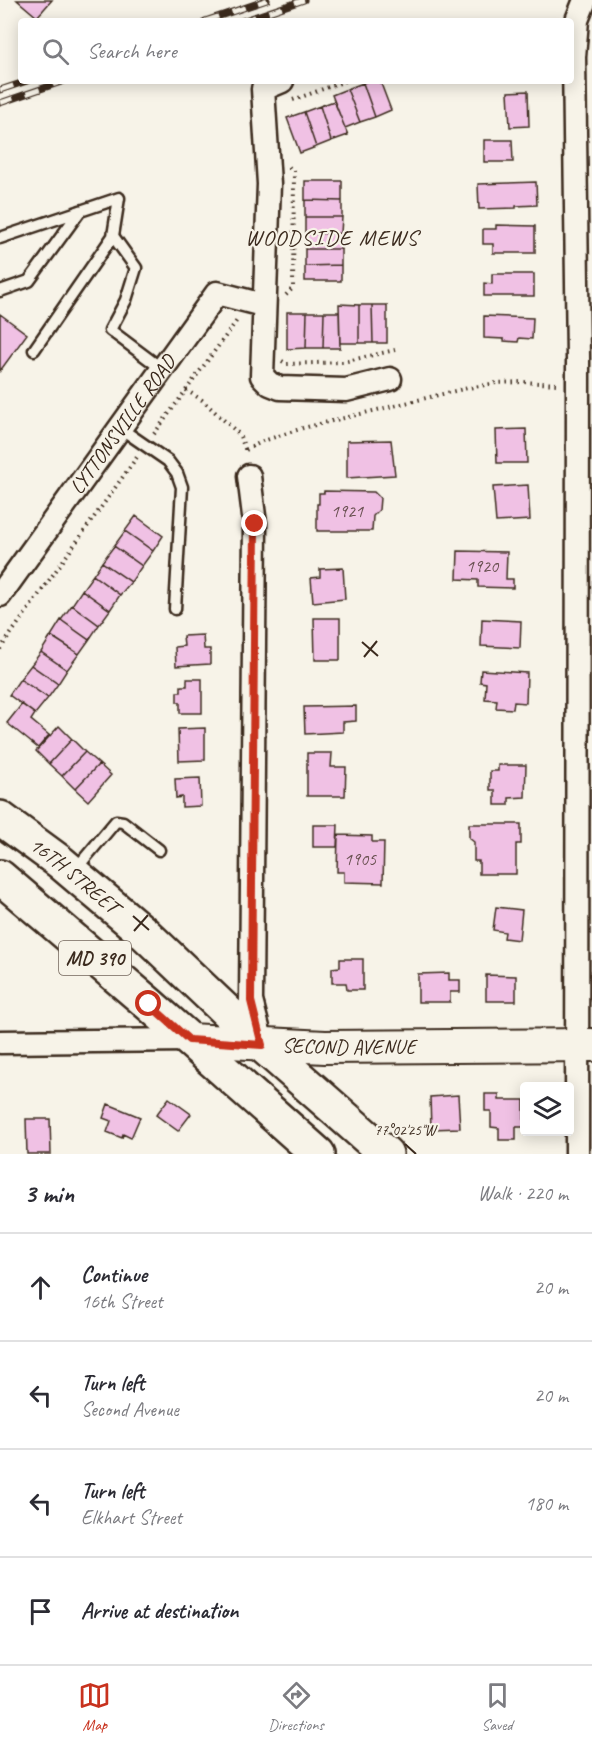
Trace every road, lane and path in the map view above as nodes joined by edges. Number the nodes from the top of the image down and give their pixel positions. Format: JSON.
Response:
{"nodes":[{"id":1,"x":585,"y":0,"type":"edge"},
{"id":2,"x":327,"y":84,"type":"edge"},
{"id":3,"x":286,"y":91,"type":"edge"},
{"id":4,"x":286,"y":163,"type":"dead end"},
{"id":5,"x":81,"y":211,"type":"junction"},
{"id":6,"x":113,"y":236,"type":"junction"},
{"id":7,"x":0,"y":238,"type":"edge"},
{"id":8,"x":0,"y":291,"type":"edge"},
{"id":9,"x":263,"y":305,"type":"junction"},
{"id":10,"x":34,"y":350,"type":"dead end"},
{"id":11,"x":395,"y":350,"type":"dead end"},
{"id":12,"x":274,"y":356,"type":"dead end"},
{"id":13,"x":585,"y":357,"type":"edge"},
{"id":14,"x":162,"y":369,"type":"junction"},
{"id":15,"x":390,"y":379,"type":"dead end"},
{"id":16,"x":564,"y":385,"type":"dead end"},
{"id":17,"x":186,"y":390,"type":"junction"},
{"id":18,"x":120,"y":428,"type":"junction"},
{"id":19,"x":146,"y":446,"type":"junction"},
{"id":20,"x":246,"y":450,"type":"junction"},
{"id":21,"x":249,"y":476,"type":"joint"},
{"id":22,"x":0,"y":595,"type":"edge"},
{"id":23,"x":175,"y":609,"type":"dead end"},
{"id":24,"x":0,"y":649,"type":"edge"},
{"id":25,"x":0,"y":818,"type":"edge"},
{"id":26,"x":159,"y":850,"type":"dead end"},
{"id":27,"x":73,"y":873,"type":"junction"},
{"id":28,"x":0,"y":877,"type":"edge"},
{"id":29,"x":189,"y":1040,"type":"junction"},
{"id":30,"x":0,"y":1042,"type":"edge"},
{"id":31,"x":262,"y":1045,"type":"junction"},
{"id":32,"x":585,"y":1045,"type":"edge"},
{"id":33,"x":318,"y":1154,"type":"edge"},
{"id":34,"x":386,"y":1154,"type":"edge"},
{"id":35,"x":576,"y":1154,"type":"edge"}],
"edges":[{"from":1,"to":13,"type":"street"},
{"from":2,"to":3,"type":"path"},
{"from":3,"to":9,"type":"street"},
{"from":4,"to":9,"type":"path"},
{"from":5,"to":6,"type":"lane"},
{"from":5,"to":7,"type":"lane"},
{"from":5,"to":8,"type":"lane"},
{"from":6,"to":10,"type":"lane"},
{"from":6,"to":14,"type":"lane"},
{"from":9,"to":14,"type":"street","name":"LYTTONSVILLE ROAD"},
{"from":9,"to":15,"type":"street"},
{"from":9,"to":17,"type":"path"},
{"from":11,"to":12,"type":"path"},
{"from":13,"to":32,"type":"street"},
{"from":14,"to":18,"type":"street","name":"LYTTONSVILLE ROAD"},
{"from":16,"to":20,"type":"path"},
{"from":17,"to":19,"type":"path"},
{"from":17,"to":20,"type":"path"},
{"from":18,"to":19,"type":"lane"},
{"from":18,"to":22,"type":"street","name":"LYTTONSVILLE ROAD"},
{"from":19,"to":23,"type":"lane"},
{"from":19,"to":24,"type":"path"},
{"from":20,"to":21,"type":"path"},
{"from":21,"to":31,"type":"street"},
{"from":25,"to":27,"type":"main road","name":"16TH STREET","number":"MD 390"},
{"from":26,"to":27,"type":"lane"},
{"from":27,"to":31,"type":"main road","name":"16TH STREET","number":"MD 390"},
{"from":28,"to":29,"type":"main road","number":"MD 390"},
{"from":29,"to":30,"type":"street","name":"SECOND AVENUE"},
{"from":29,"to":31,"type":"street","name":"SECOND AVENUE"},
{"from":29,"to":33,"type":"main road","number":"MD 390"},
{"from":31,"to":32,"type":"street","name":"SECOND AVENUE"},
{"from":31,"to":34,"type":"main road","name":"16TH STREET","number":"MD 390"},
{"from":32,"to":35,"type":"street"}]}
